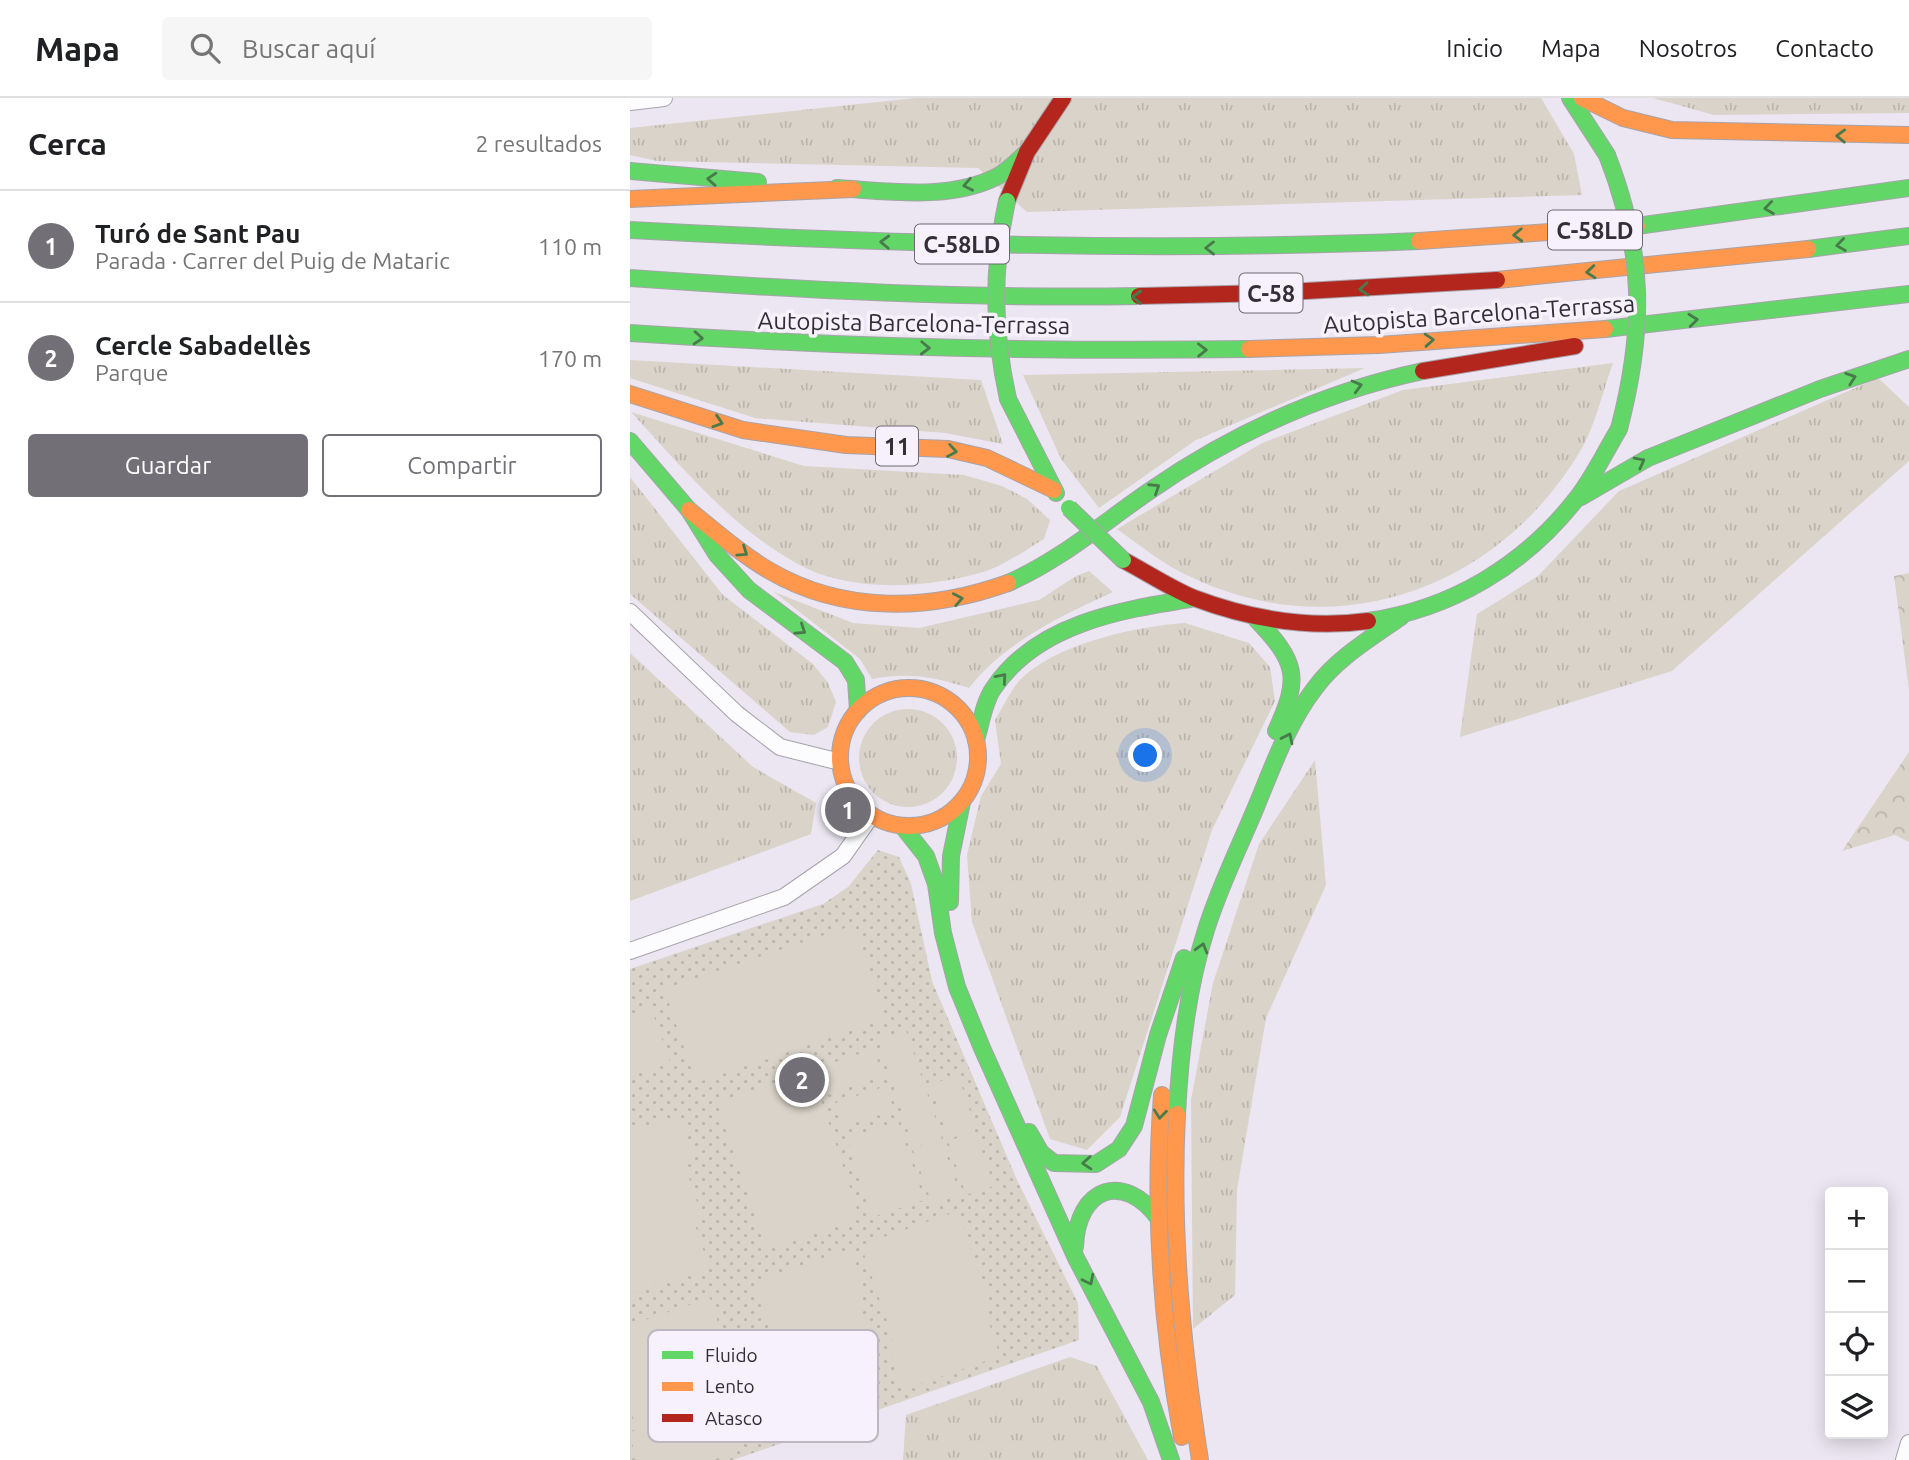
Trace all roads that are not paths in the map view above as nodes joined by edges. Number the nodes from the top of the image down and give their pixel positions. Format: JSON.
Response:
{"nodes":[{"id":1,"x":664,"y":98,"type":"edge"},
{"id":2,"x":1570,"y":98,"type":"edge"},
{"id":3,"x":1582,"y":98,"type":"edge"},
{"id":4,"x":630,"y":102,"type":"edge"},
{"id":5,"x":1059,"y":103,"type":"edge"},
{"id":6,"x":1909,"y":135,"type":"edge"},
{"id":7,"x":1027,"y":152,"type":"junction"},
{"id":8,"x":630,"y":171,"type":"edge"},
{"id":9,"x":1909,"y":188,"type":"edge"},
{"id":10,"x":853,"y":189,"type":"junction"},
{"id":11,"x":630,"y":199,"type":"edge"},
{"id":12,"x":630,"y":230,"type":"edge"},
{"id":13,"x":1909,"y":236,"type":"edge"},
{"id":14,"x":630,"y":278,"type":"edge"},
{"id":15,"x":1909,"y":294,"type":"edge"},
{"id":16,"x":1625,"y":328,"type":"junction"},
{"id":17,"x":630,"y":333,"type":"edge"},
{"id":18,"x":1909,"y":359,"type":"edge"},
{"id":19,"x":630,"y":394,"type":"edge"},
{"id":20,"x":630,"y":442,"type":"edge"},
{"id":21,"x":1054,"y":490,"type":"junction"},
{"id":22,"x":1581,"y":497,"type":"junction"},
{"id":23,"x":690,"y":510,"type":"junction"},
{"id":24,"x":1190,"y":599,"type":"junction"},
{"id":25,"x":630,"y":612,"type":"edge"},
{"id":26,"x":1401,"y":617,"type":"junction"},
{"id":27,"x":1256,"y":619,"type":"junction"},
{"id":28,"x":858,"y":710,"type":"junction"},
{"id":29,"x":976,"y":740,"type":"junction"},
{"id":30,"x":840,"y":762,"type":"junction"},
{"id":31,"x":962,"y":802,"type":"junction"},
{"id":32,"x":871,"y":816,"type":"junction"},
{"id":33,"x":903,"y":827,"type":"junction"},
{"id":34,"x":630,"y":951,"type":"edge"},
{"id":35,"x":1184,"y":958,"type":"junction"},
{"id":36,"x":1040,"y":1156,"type":"junction"},
{"id":37,"x":1155,"y":1211,"type":"junction"},
{"id":38,"x":1076,"y":1258,"type":"junction"},
{"id":39,"x":1909,"y":1443,"type":"edge"},
{"id":40,"x":1171,"y":1460,"type":"edge"},
{"id":41,"x":1187,"y":1460,"type":"edge"},
{"id":42,"x":1198,"y":1460,"type":"edge"},
{"id":43,"x":1904,"y":1460,"type":"edge"}],
"edges":[{"from":1,"to":4,"type":"street"},
{"from":2,"to":22,"type":"main road","bridge":true},
{"from":6,"to":3,"type":"main road","one_way":true},
{"from":5,"to":7,"type":"main road"},
{"from":7,"to":10,"type":"main road","one_way":true},
{"from":7,"to":21,"type":"main road","bridge":true},
{"from":10,"to":8,"type":"main road","one_way":true},
{"from":9,"to":12,"type":"main road","number":"C-58LD","one_way":true},
{"from":10,"to":11,"type":"main road"},
{"from":13,"to":14,"type":"main road","name":"Autopista Barcelona-Terrassa","number":"C-58","one_way":true},
{"from":16,"to":15,"type":"main road","name":"Autopista Barcelona-Terrassa","number":"C-58","one_way":true},
{"from":17,"to":16,"type":"main road","name":"Autopista Barcelona-Terrassa","number":"C-58","one_way":true},
{"from":23,"to":16,"type":"main road","one_way":true},
{"from":22,"to":18,"type":"main road","one_way":true},
{"from":19,"to":21,"type":"main road","number":"11","one_way":true},
{"from":20,"to":23,"type":"main road"},
{"from":21,"to":24,"type":"main road","bridge":true},
{"from":22,"to":26,"type":"main road"},
{"from":23,"to":28,"type":"main road","one_way":true},
{"from":24,"to":27,"type":"main road"},
{"from":29,"to":24,"type":"main road","one_way":true},
{"from":25,"to":30,"type":"street"},
{"from":26,"to":27,"type":"main road"},
{"from":42,"to":26,"type":"main road","one_way":true},
{"from":27,"to":35,"type":"main road"},
{"from":28,"to":29,"type":"main road"},
{"from":28,"to":30,"type":"main road"},
{"from":29,"to":31,"type":"main road"},
{"from":30,"to":32,"type":"main road"},
{"from":31,"to":33,"type":"main road"},
{"from":31,"to":36,"type":"main road"},
{"from":32,"to":33,"type":"main road"},
{"from":32,"to":34,"type":"street"},
{"from":33,"to":36,"type":"main road"},
{"from":35,"to":36,"type":"main road","one_way":true},
{"from":35,"to":37,"type":"main road","one_way":true},
{"from":36,"to":38,"type":"main road"},
{"from":37,"to":38,"type":"main road"},
{"from":37,"to":41,"type":"main road"},
{"from":37,"to":42,"type":"main road"},
{"from":38,"to":40,"type":"main road","one_way":true},
{"from":39,"to":43,"type":"street"}]}
